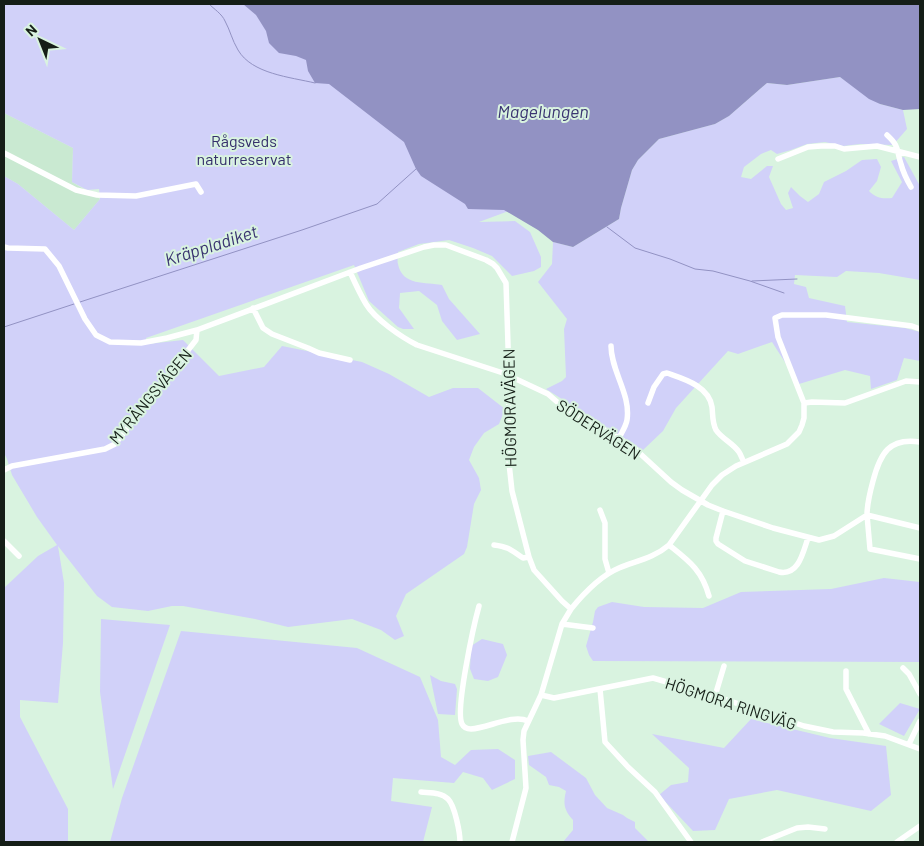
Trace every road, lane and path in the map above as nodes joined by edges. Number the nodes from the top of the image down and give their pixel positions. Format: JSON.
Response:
{"nodes":[{"id":1,"x":887,"y":135,"type":"dead end"},
{"id":2,"x":899,"y":151,"type":"junction"},
{"id":3,"x":4,"y":153,"type":"edge"},
{"id":4,"x":920,"y":157,"type":"edge"},
{"id":5,"x":778,"y":159,"type":"dead end"},
{"id":6,"x":911,"y":186,"type":"dead end"},
{"id":7,"x":201,"y":192,"type":"dead end"},
{"id":8,"x":4,"y":246,"type":"edge"},
{"id":9,"x":350,"y":272,"type":"junction"},
{"id":10,"x":253,"y":308,"type":"junction"},
{"id":11,"x":920,"y":328,"type":"edge"},
{"id":12,"x":197,"y":330,"type":"junction"},
{"id":13,"x":611,"y":346,"type":"dead end"},
{"id":14,"x":350,"y":360,"type":"dead end"},
{"id":15,"x":509,"y":376,"type":"junction"},
{"id":16,"x":920,"y":382,"type":"edge"},
{"id":17,"x":648,"y":403,"type":"dead end"},
{"id":18,"x":804,"y":403,"type":"junction"},
{"id":19,"x":619,"y":438,"type":"junction"},
{"id":20,"x":920,"y":442,"type":"edge"},
{"id":21,"x":744,"y":462,"type":"junction"},
{"id":22,"x":4,"y":470,"type":"edge"},
{"id":23,"x":700,"y":500,"type":"junction"},
{"id":24,"x":600,"y":510,"type":"dead end"},
{"id":25,"x":723,"y":511,"type":"junction"},
{"id":26,"x":867,"y":515,"type":"junction"},
{"id":27,"x":920,"y":528,"type":"edge"},
{"id":28,"x":808,"y":538,"type":"junction"},
{"id":29,"x":4,"y":541,"type":"edge"},
{"id":30,"x":494,"y":545,"type":"dead end"},
{"id":31,"x":669,"y":545,"type":"junction"},
{"id":32,"x":19,"y":556,"type":"dead end"},
{"id":33,"x":528,"y":557,"type":"junction"},
{"id":34,"x":920,"y":559,"type":"edge"},
{"id":35,"x":609,"y":573,"type":"junction"},
{"id":36,"x":709,"y":596,"type":"dead end"},
{"id":37,"x":479,"y":606,"type":"dead end"},
{"id":38,"x":571,"y":609,"type":"junction"},
{"id":39,"x":562,"y":624,"type":"junction"},
{"id":40,"x":592,"y":628,"type":"dead end"},
{"id":41,"x":724,"y":666,"type":"dead end"},
{"id":42,"x":903,"y":668,"type":"dead end"},
{"id":43,"x":846,"y":671,"type":"dead end"},
{"id":44,"x":600,"y":688,"type":"junction"},
{"id":45,"x":920,"y":694,"type":"edge"},
{"id":46,"x":541,"y":695,"type":"junction"},
{"id":47,"x":715,"y":696,"type":"junction"},
{"id":48,"x":528,"y":721,"type":"junction"},
{"id":49,"x":920,"y":721,"type":"edge"},
{"id":50,"x":869,"y":734,"type":"junction"},
{"id":51,"x":909,"y":744,"type":"junction"},
{"id":52,"x":920,"y":749,"type":"edge"},
{"id":53,"x":421,"y":792,"type":"dead end"},
{"id":54,"x":920,"y":826,"type":"edge"},
{"id":55,"x":825,"y":829,"type":"dead end"},
{"id":56,"x":460,"y":842,"type":"edge"},
{"id":57,"x":512,"y":842,"type":"edge"},
{"id":58,"x":692,"y":842,"type":"edge"},
{"id":59,"x":762,"y":842,"type":"edge"},
{"id":60,"x":897,"y":842,"type":"edge"}],
"edges":[{"from":1,"to":2,"type":"street"},
{"from":2,"to":4,"type":"street"},
{"from":2,"to":5,"type":"street"},
{"from":2,"to":6,"type":"street"},
{"from":3,"to":7,"type":"street"},
{"from":8,"to":12,"type":"street","name":"HÖGMORAVÄGEN"},
{"from":9,"to":10,"type":"street","name":"HÖGMORAVÄGEN"},
{"from":9,"to":15,"type":"street","name":"SÖDERVÄGEN"},
{"from":9,"to":15,"type":"street","name":"HÖGMORAVÄGEN"},
{"from":10,"to":12,"type":"street","name":"HÖGMORAVÄGEN"},
{"from":10,"to":14,"type":"street"},
{"from":11,"to":18,"type":"street"},
{"from":12,"to":22,"type":"street","name":"MYRÄNGSVÄGEN"},
{"from":13,"to":19,"type":"street"},
{"from":15,"to":19,"type":"street","name":"SÖDERVÄGEN"},
{"from":15,"to":33,"type":"street","name":"HÖGMORAVÄGEN"},
{"from":16,"to":18,"type":"street"},
{"from":17,"to":21,"type":"street"},
{"from":18,"to":21,"type":"street"},
{"from":19,"to":23,"type":"street","name":"SÖDERVÄGEN"},
{"from":20,"to":26,"type":"street"},
{"from":21,"to":23,"type":"street"},
{"from":23,"to":25,"type":"street","name":"SÖDERVÄGEN"},
{"from":23,"to":31,"type":"street"},
{"from":24,"to":35,"type":"street"},
{"from":25,"to":28,"type":"street","name":"SÖDERVÄGEN"},
{"from":25,"to":28,"type":"street"},
{"from":26,"to":27,"type":"street"},
{"from":26,"to":28,"type":"street","name":"SÖDERVÄGEN"},
{"from":26,"to":34,"type":"street"},
{"from":29,"to":32,"type":"street"},
{"from":30,"to":33,"type":"street"},
{"from":31,"to":35,"type":"street"},
{"from":31,"to":36,"type":"street"},
{"from":33,"to":38,"type":"street","name":"HÖGMORAVÄGEN"},
{"from":35,"to":38,"type":"street"},
{"from":37,"to":48,"type":"street"},
{"from":38,"to":39,"type":"street"},
{"from":39,"to":40,"type":"street"},
{"from":39,"to":46,"type":"street"},
{"from":41,"to":47,"type":"street"},
{"from":42,"to":45,"type":"street"},
{"from":43,"to":50,"type":"street"},
{"from":44,"to":46,"type":"street","name":"HÖGMORA RINGVÄG"},
{"from":44,"to":47,"type":"street","name":"HÖGMORA RINGVÄG"},
{"from":44,"to":58,"type":"street"},
{"from":46,"to":48,"type":"street"},
{"from":47,"to":50,"type":"street","name":"HÖGMORA RINGVÄG"},
{"from":48,"to":57,"type":"street"},
{"from":49,"to":51,"type":"street"},
{"from":50,"to":51,"type":"street","name":"HÖGMORA RINGVÄG"},
{"from":51,"to":52,"type":"street","name":"HÖGMORA RINGVÄG"},
{"from":53,"to":56,"type":"street"},
{"from":54,"to":60,"type":"street"},
{"from":55,"to":59,"type":"street"}]}
